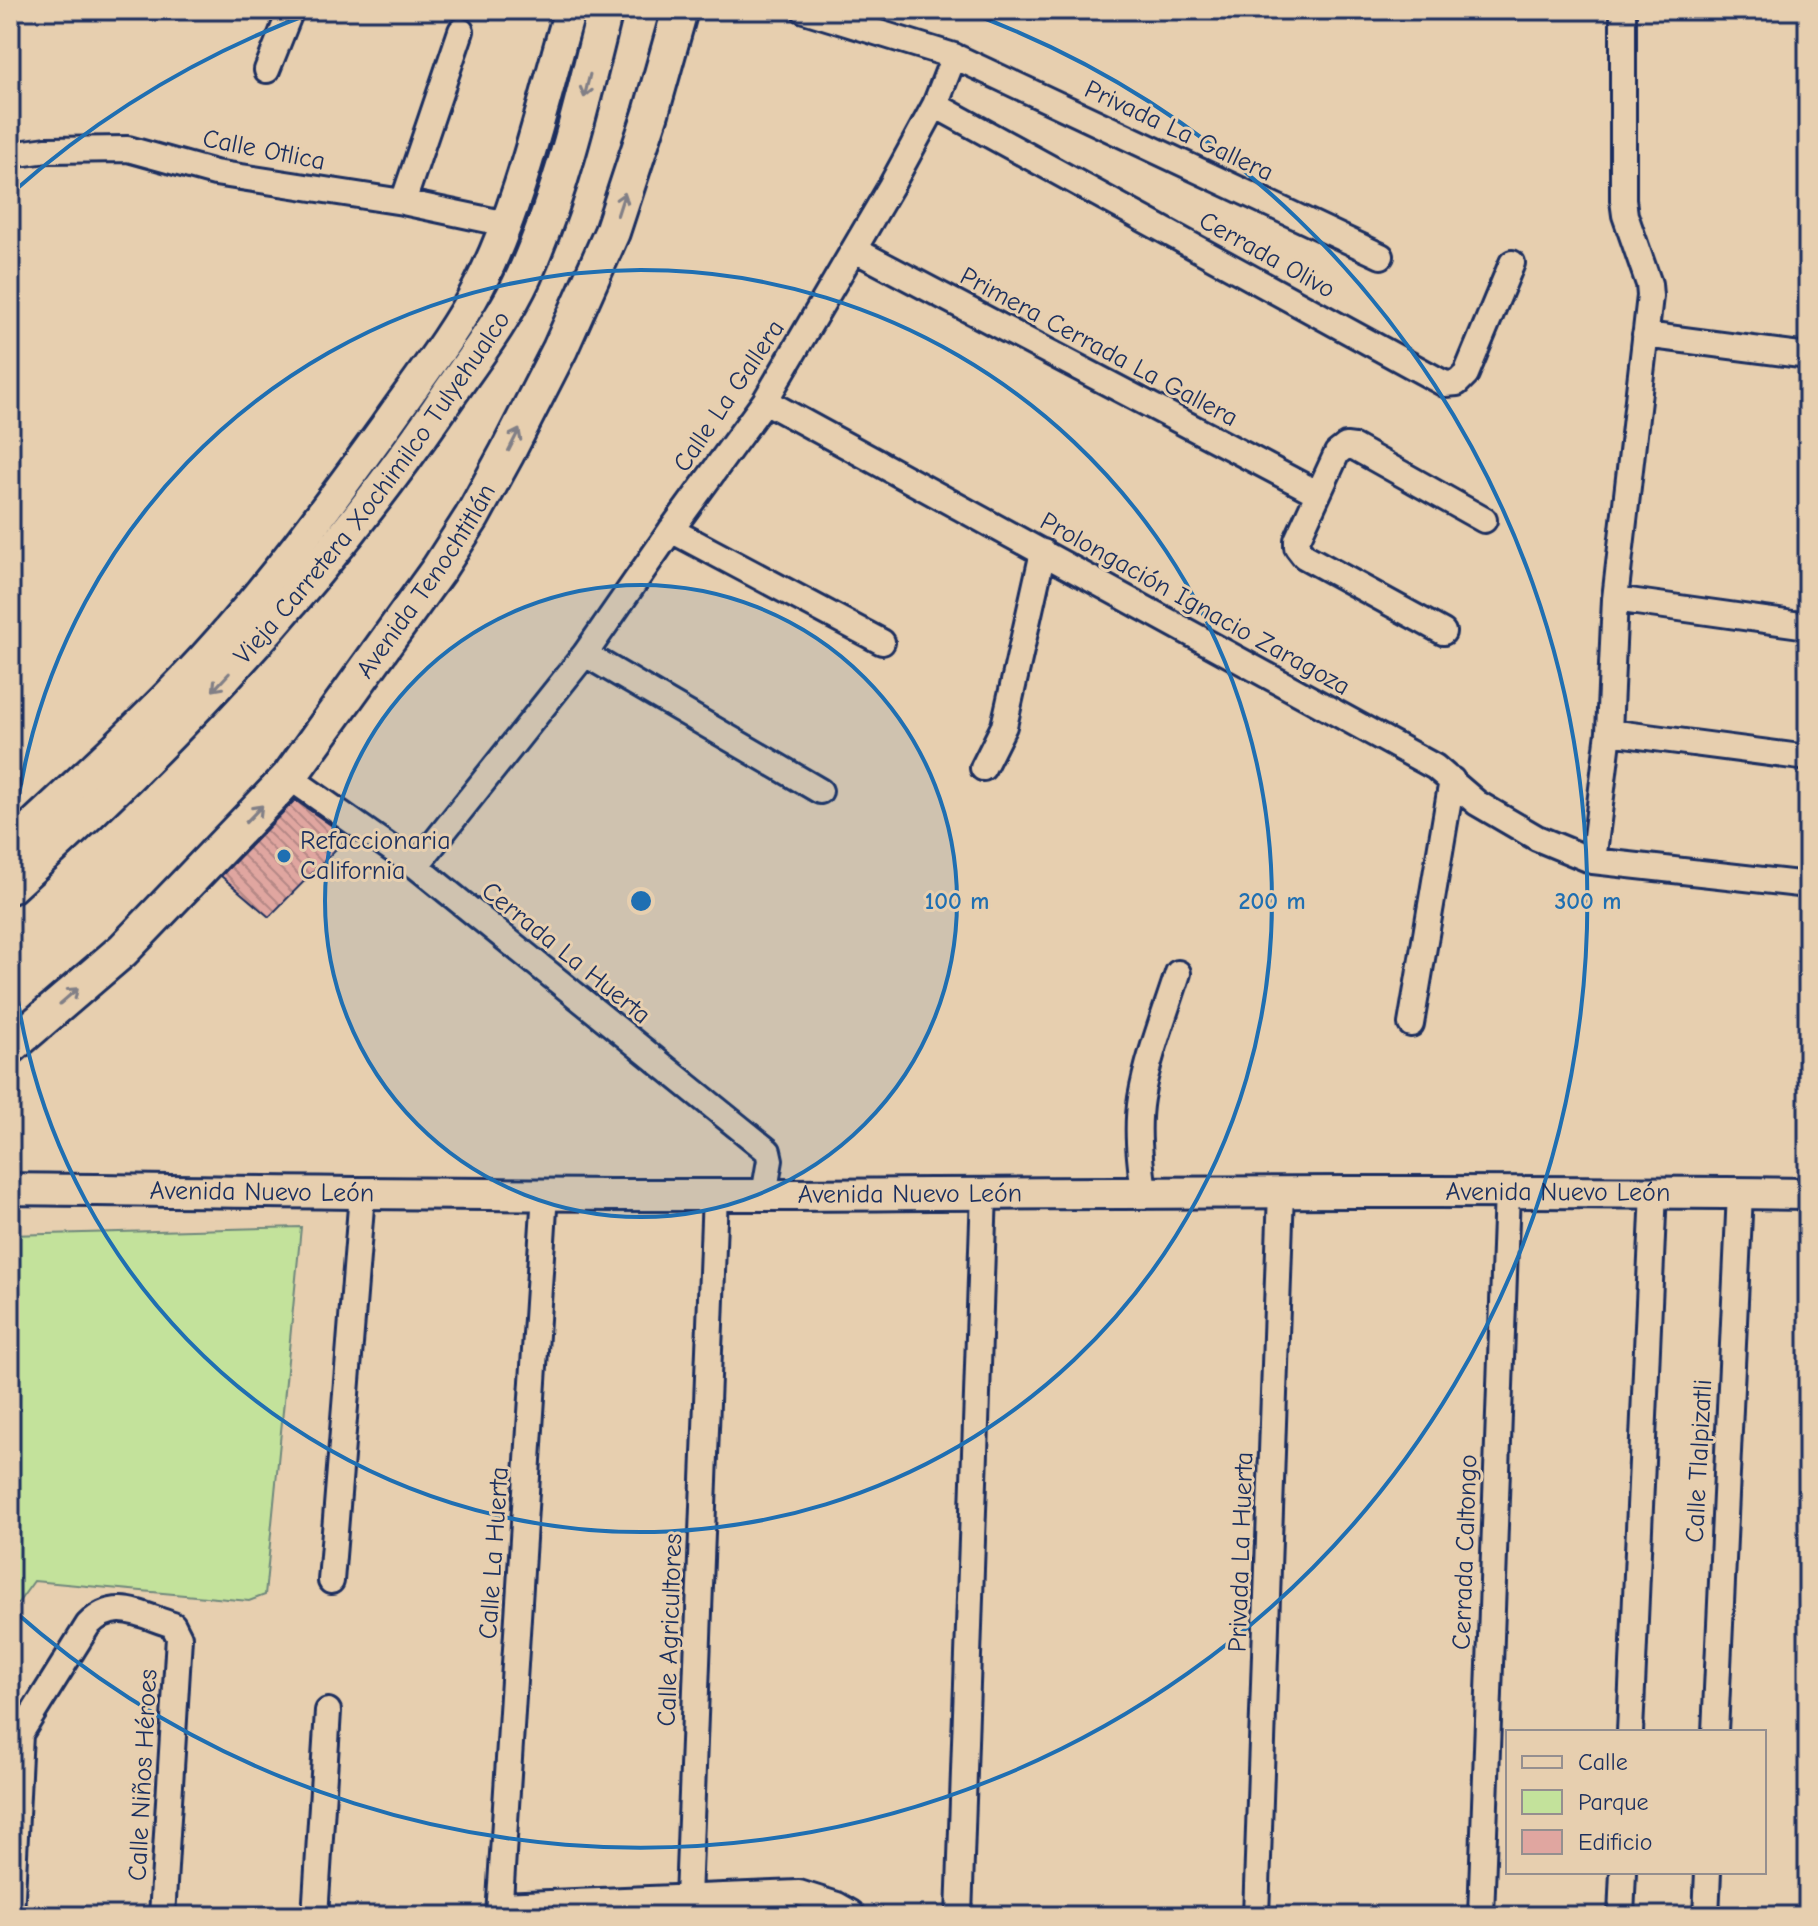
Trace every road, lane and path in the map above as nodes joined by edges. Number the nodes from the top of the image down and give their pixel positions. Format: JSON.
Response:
{"nodes":[{"id":1,"x":291,"y":10,"type":"edge"},
{"id":2,"x":570,"y":10,"type":"edge"},
{"id":3,"x":605,"y":10,"type":"edge"},
{"id":4,"x":680,"y":10,"type":"edge"},
{"id":5,"x":804,"y":10,"type":"edge"},
{"id":6,"x":1623,"y":10,"type":"edge"},
{"id":7,"x":461,"y":31,"type":"dead end"},
{"id":8,"x":954,"y":56,"type":"junction"},
{"id":9,"x":267,"y":70,"type":"dead end"},
{"id":10,"x":935,"y":105,"type":"junction"},
{"id":11,"x":10,"y":155,"type":"edge"},
{"id":12,"x":403,"y":202,"type":"junction"},
{"id":13,"x":507,"y":224,"type":"junction"},
{"id":14,"x":855,"y":250,"type":"junction"},
{"id":15,"x":1381,"y":256,"type":"dead end"},
{"id":16,"x":1512,"y":263,"type":"dead end"},
{"id":17,"x":1645,"y":335,"type":"junction"},
{"id":18,"x":1808,"y":356,"type":"edge"},
{"id":19,"x":765,"y":401,"type":"junction"},
{"id":20,"x":1317,"y":493,"type":"junction"},
{"id":21,"x":1484,"y":520,"type":"dead end"},
{"id":22,"x":671,"y":530,"type":"junction"},
{"id":23,"x":1043,"y":552,"type":"junction"},
{"id":24,"x":1615,"y":599,"type":"junction"},
{"id":25,"x":1808,"y":626,"type":"edge"},
{"id":26,"x":1443,"y":632,"type":"dead end"},
{"id":27,"x":882,"y":642,"type":"dead end"},
{"id":28,"x":585,"y":654,"type":"junction"},
{"id":29,"x":1609,"y":732,"type":"junction"},
{"id":30,"x":1808,"y":758,"type":"edge"},
{"id":31,"x":983,"y":768,"type":"dead end"},
{"id":32,"x":289,"y":777,"type":"junction"},
{"id":33,"x":1452,"y":780,"type":"junction"},
{"id":34,"x":820,"y":791,"type":"dead end"},
{"id":35,"x":10,"y":846,"type":"edge"},
{"id":36,"x":1593,"y":861,"type":"junction"},
{"id":37,"x":416,"y":866,"type":"junction"},
{"id":38,"x":1808,"y":885,"type":"edge"},
{"id":39,"x":10,"y":886,"type":"edge"},
{"id":40,"x":1178,"y":973,"type":"dead end"},
{"id":41,"x":1411,"y":1024,"type":"dead end"},
{"id":42,"x":10,"y":1047,"type":"edge"},
{"id":43,"x":10,"y":1189,"type":"edge"},
{"id":44,"x":1281,"y":1191,"type":"junction"},
{"id":45,"x":1507,"y":1191,"type":"junction"},
{"id":46,"x":1654,"y":1191,"type":"junction"},
{"id":47,"x":984,"y":1192,"type":"junction"},
{"id":48,"x":1144,"y":1192,"type":"junction"},
{"id":49,"x":545,"y":1193,"type":"junction"},
{"id":50,"x":1740,"y":1193,"type":"junction"},
{"id":51,"x":362,"y":1194,"type":"junction"},
{"id":52,"x":715,"y":1194,"type":"junction"},
{"id":53,"x":1808,"y":1194,"type":"edge"},
{"id":54,"x":764,"y":1195,"type":"junction"},
{"id":55,"x":331,"y":1581,"type":"dead end"},
{"id":56,"x":328,"y":1711,"type":"dead end"},
{"id":57,"x":1630,"y":1730,"type":"edge"},
{"id":58,"x":1715,"y":1730,"type":"edge"},
{"id":59,"x":15,"y":1737,"type":"edge"},
{"id":60,"x":1623,"y":1874,"type":"edge"},
{"id":61,"x":1708,"y":1874,"type":"edge"},
{"id":62,"x":688,"y":1898,"type":"junction"},
{"id":63,"x":499,"y":1911,"type":"edge"},
{"id":64,"x":858,"y":1915,"type":"edge"},
{"id":65,"x":11,"y":1916,"type":"edge"},
{"id":66,"x":162,"y":1916,"type":"edge"},
{"id":67,"x":315,"y":1916,"type":"edge"},
{"id":68,"x":959,"y":1916,"type":"edge"},
{"id":69,"x":1256,"y":1916,"type":"edge"},
{"id":70,"x":1481,"y":1916,"type":"edge"},
{"id":71,"x":1621,"y":1916,"type":"edge"},
{"id":72,"x":1706,"y":1916,"type":"edge"}],
"edges":[{"from":1,"to":9,"type":"street"},
{"from":2,"to":13,"type":"street"},
{"from":3,"to":39,"type":"main road","name":"Vieja Carretera Xochimilco Tulyehualco","one_way":true},
{"from":32,"to":4,"type":"main road","name":"Avenida Tenochtitlán","one_way":true},
{"from":5,"to":8,"type":"street"},
{"from":6,"to":17,"type":"street"},
{"from":7,"to":12,"type":"street"},
{"from":8,"to":10,"type":"street","name":"Calle La Gallera"},
{"from":8,"to":15,"type":"street","name":"Privada La Gallera"},
{"from":10,"to":14,"type":"street","name":"Calle La Gallera"},
{"from":10,"to":16,"type":"street","name":"Cerrada Olivo"},
{"from":11,"to":12,"type":"street","name":"Calle Otlica"},
{"from":12,"to":13,"type":"street","name":"Calle Otlica"},
{"from":13,"to":35,"type":"street"},
{"from":14,"to":19,"type":"street","name":"Calle La Gallera"},
{"from":14,"to":20,"type":"street","name":"Primera Cerrada La Gallera"},
{"from":17,"to":18,"type":"street"},
{"from":17,"to":24,"type":"street"},
{"from":19,"to":22,"type":"street","name":"Calle La Gallera"},
{"from":19,"to":23,"type":"street","name":"Prolongación Ignacio Zaragoza"},
{"from":20,"to":21,"type":"street"},
{"from":20,"to":26,"type":"street"},
{"from":22,"to":27,"type":"street"},
{"from":22,"to":28,"type":"street","name":"Calle La Gallera"},
{"from":23,"to":31,"type":"street"},
{"from":23,"to":33,"type":"street","name":"Prolongación Ignacio Zaragoza"},
{"from":24,"to":25,"type":"street"},
{"from":24,"to":29,"type":"street"},
{"from":28,"to":34,"type":"street"},
{"from":28,"to":37,"type":"street","name":"Calle La Gallera"},
{"from":29,"to":30,"type":"street"},
{"from":29,"to":36,"type":"street"},
{"from":32,"to":37,"type":"street","name":"Cerrada La Huerta"},
{"from":42,"to":32,"type":"main road","name":"Avenida Tenochtitlán","one_way":true},
{"from":33,"to":36,"type":"street","name":"Prolongación Ignacio Zaragoza"},
{"from":33,"to":41,"type":"street"},
{"from":36,"to":38,"type":"street","name":"Prolongación Ignacio Zaragoza"},
{"from":37,"to":54,"type":"street","name":"Cerrada La Huerta"},
{"from":40,"to":48,"type":"street"},
{"from":43,"to":51,"type":"street","name":"Avenida Nuevo León"},
{"from":44,"to":45,"type":"street","name":"Avenida Nuevo León"},
{"from":44,"to":48,"type":"street","name":"Avenida Nuevo León"},
{"from":44,"to":69,"type":"street","name":"Privada La Huerta"},
{"from":45,"to":46,"type":"street","name":"Avenida Nuevo León"},
{"from":45,"to":70,"type":"street","name":"Cerrada Caltongo"},
{"from":46,"to":50,"type":"street","name":"Avenida Nuevo León"},
{"from":46,"to":57,"type":"street"},
{"from":47,"to":48,"type":"street","name":"Avenida Nuevo León"},
{"from":47,"to":54,"type":"street","name":"Avenida Nuevo León"},
{"from":47,"to":68,"type":"street"},
{"from":49,"to":51,"type":"street","name":"Avenida Nuevo León"},
{"from":49,"to":52,"type":"street","name":"Avenida Nuevo León"},
{"from":49,"to":63,"type":"street","name":"Calle La Huerta"},
{"from":50,"to":53,"type":"street","name":"Avenida Nuevo León"},
{"from":50,"to":58,"type":"street","name":"Calle Tlalpizatli"},
{"from":51,"to":55,"type":"street"},
{"from":52,"to":54,"type":"street","name":"Avenida Nuevo León"},
{"from":52,"to":62,"type":"street","name":"Calle Agricultores"},
{"from":56,"to":67,"type":"street"},
{"from":59,"to":65,"type":"street"},
{"from":59,"to":66,"type":"street","name":"Calle Niños Héroes"},
{"from":60,"to":71,"type":"street"},
{"from":61,"to":72,"type":"street"},
{"from":62,"to":63,"type":"street"},
{"from":62,"to":64,"type":"street"}]}
